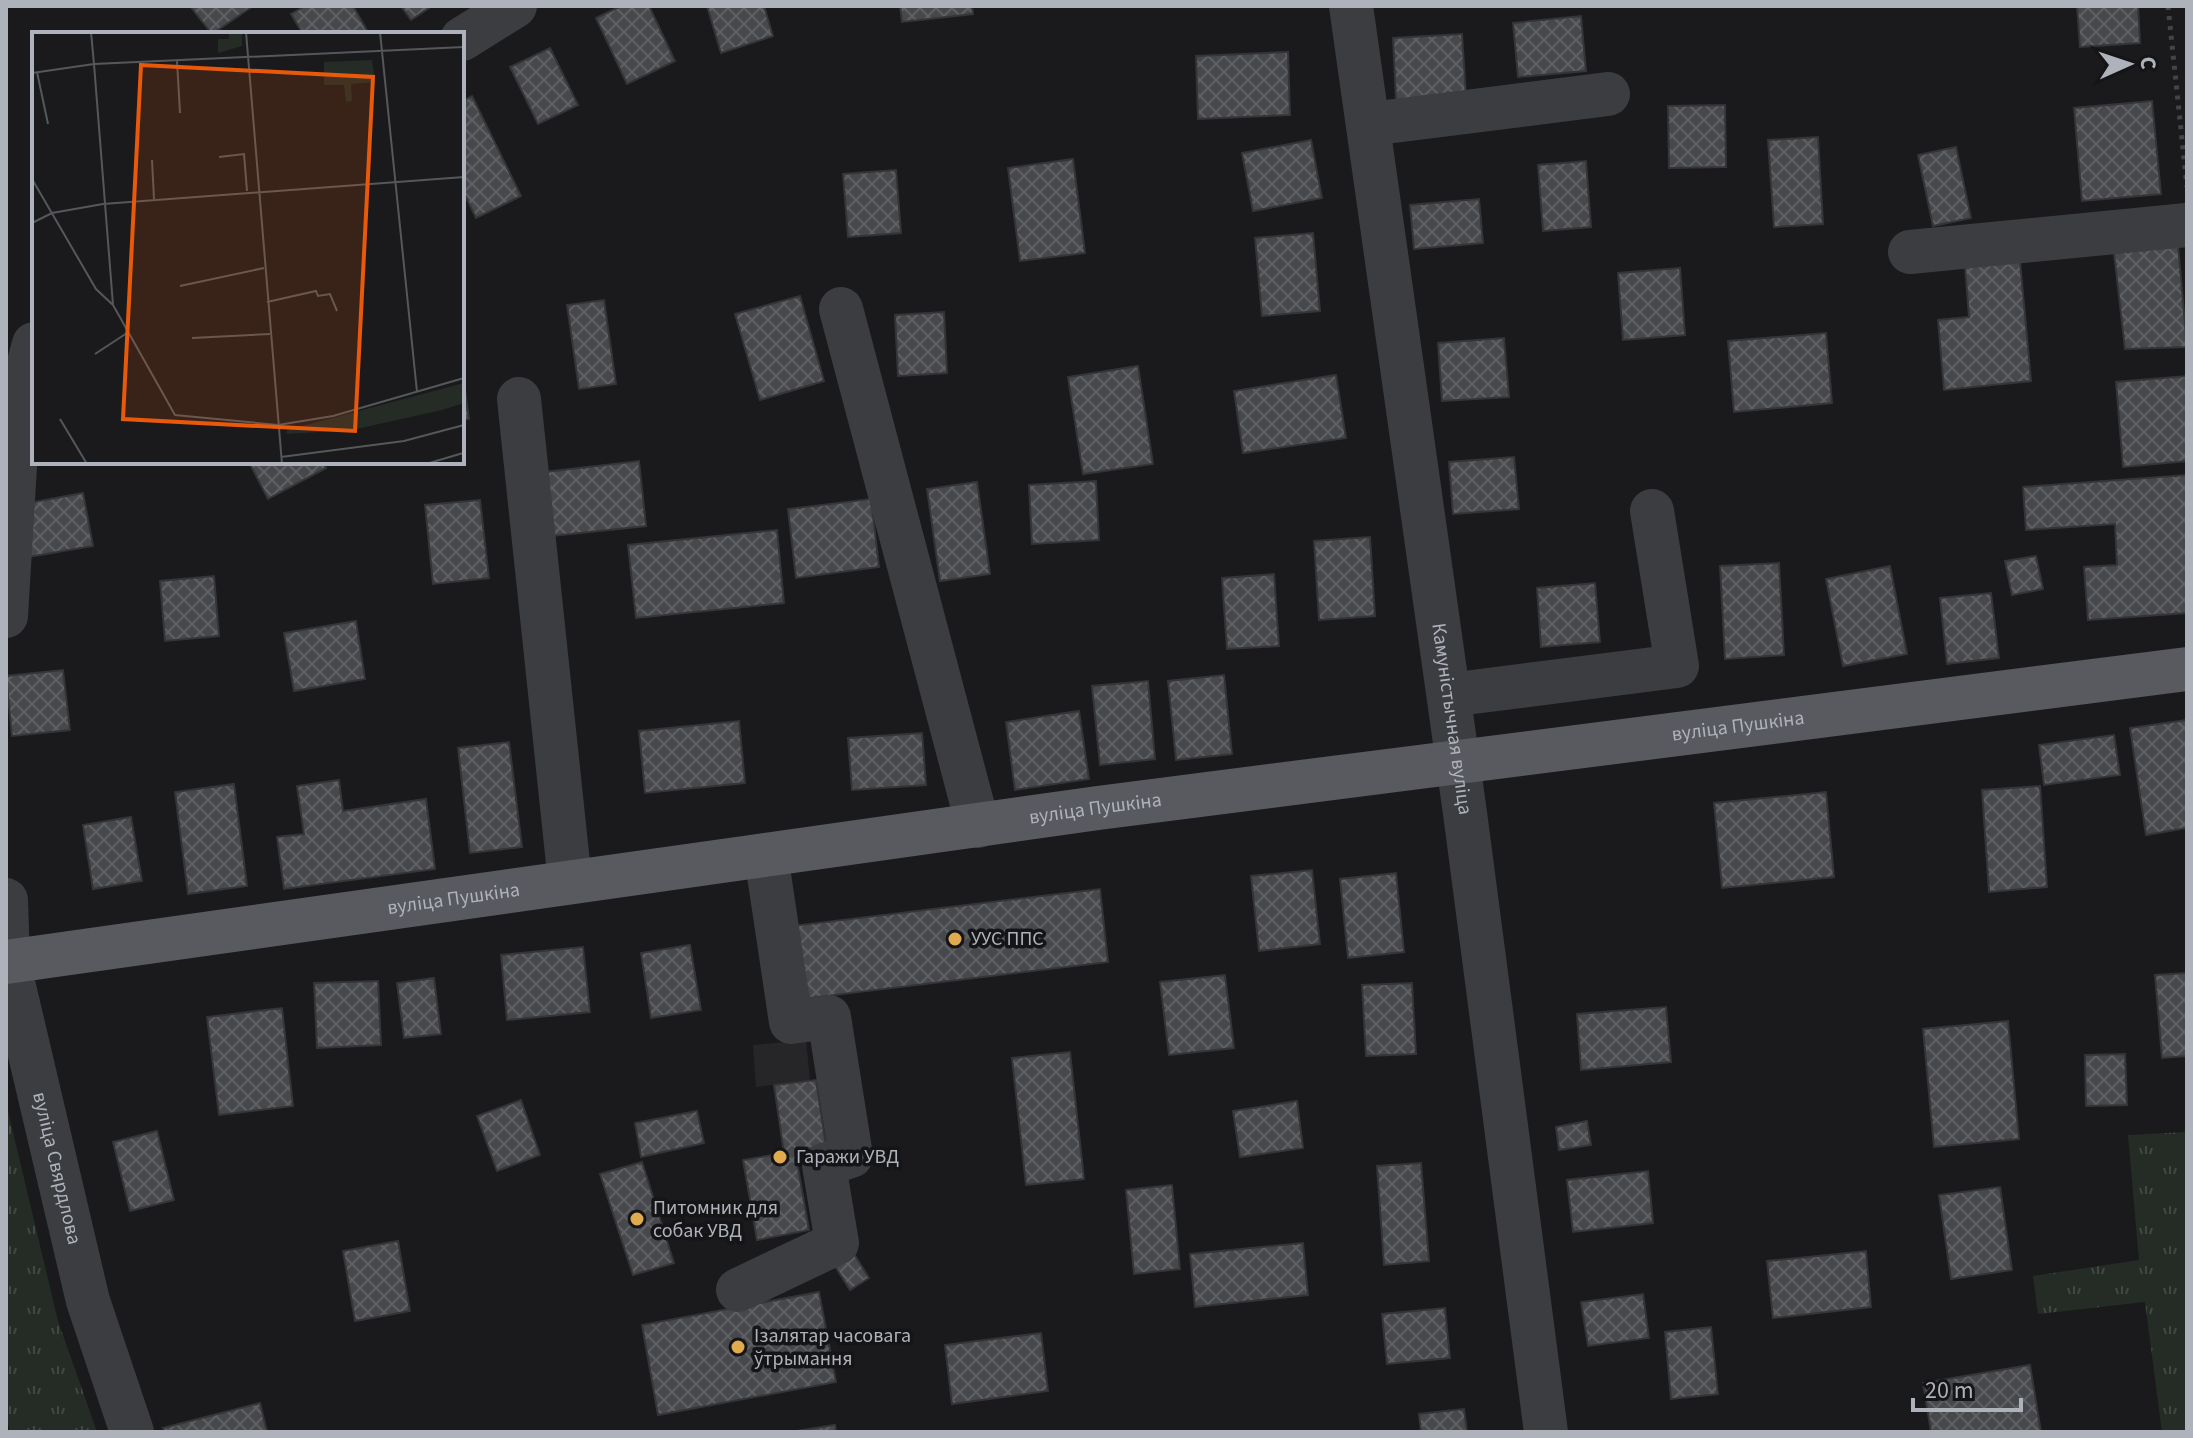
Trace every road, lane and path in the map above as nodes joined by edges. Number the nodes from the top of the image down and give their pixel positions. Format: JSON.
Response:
{"nodes":[{"id":1,"x":515,"y":6,"type":"edge"},
{"id":2,"x":1351,"y":6,"type":"edge"},
{"id":3,"x":2168,"y":6,"type":"edge"},
{"id":4,"x":464,"y":38,"type":"edge"},
{"id":5,"x":1608,"y":94,"type":"dead end"},
{"id":6,"x":1370,"y":124,"type":"junction"},
{"id":7,"x":2187,"y":192,"type":"edge"},
{"id":8,"x":2187,"y":225,"type":"edge"},
{"id":9,"x":1910,"y":252,"type":"dead end"},
{"id":10,"x":841,"y":309,"type":"dead end"},
{"id":11,"x":30,"y":353,"type":"edge"},
{"id":12,"x":519,"y":399,"type":"dead end"},
{"id":13,"x":1652,"y":511,"type":"dead end"},
{"id":14,"x":6,"y":616,"type":"edge"},
{"id":15,"x":2187,"y":669,"type":"edge"},
{"id":16,"x":1449,"y":695,"type":"junction"},
{"id":17,"x":1459,"y":765,"type":"junction"},
{"id":18,"x":978,"y":826,"type":"junction"},
{"id":19,"x":766,"y":855,"type":"junction"},
{"id":20,"x":570,"y":882,"type":"junction"},
{"id":21,"x":6,"y":900,"type":"edge"},
{"id":22,"x":7,"y":961,"type":"edge"},
{"id":23,"x":738,"y":1290,"type":"dead end"},
{"id":24,"x":132,"y":1432,"type":"edge"},
{"id":25,"x":1546,"y":1432,"type":"edge"}],
"edges":[{"from":1,"to":4,"type":"street"},
{"from":2,"to":6,"type":"street","name":"Камуністычная вуліца"},
{"from":3,"to":7,"type":"path"},
{"from":5,"to":6,"type":"street"},
{"from":6,"to":16,"type":"street","name":"Камуністычная вуліца"},
{"from":8,"to":9,"type":"street"},
{"from":10,"to":18,"type":"street"},
{"from":11,"to":14,"type":"street"},
{"from":12,"to":20,"type":"street"},
{"from":13,"to":16,"type":"street"},
{"from":15,"to":17,"type":"main road","name":"вуліца Пушкіна"},
{"from":16,"to":17,"type":"street","name":"Камуністычная вуліца"},
{"from":17,"to":18,"type":"main road","name":"вуліца Пушкіна"},
{"from":17,"to":25,"type":"street","name":"Камуністычная вуліца"},
{"from":18,"to":19,"type":"main road","name":"вуліца Пушкіна"},
{"from":19,"to":20,"type":"main road","name":"вуліца Пушкіна"},
{"from":19,"to":23,"type":"street"},
{"from":20,"to":22,"type":"main road","name":"вуліца Пушкіна"},
{"from":21,"to":22,"type":"street","name":"вуліца Свярдлова"},
{"from":22,"to":24,"type":"street","name":"вуліца Свярдлова"}]}
